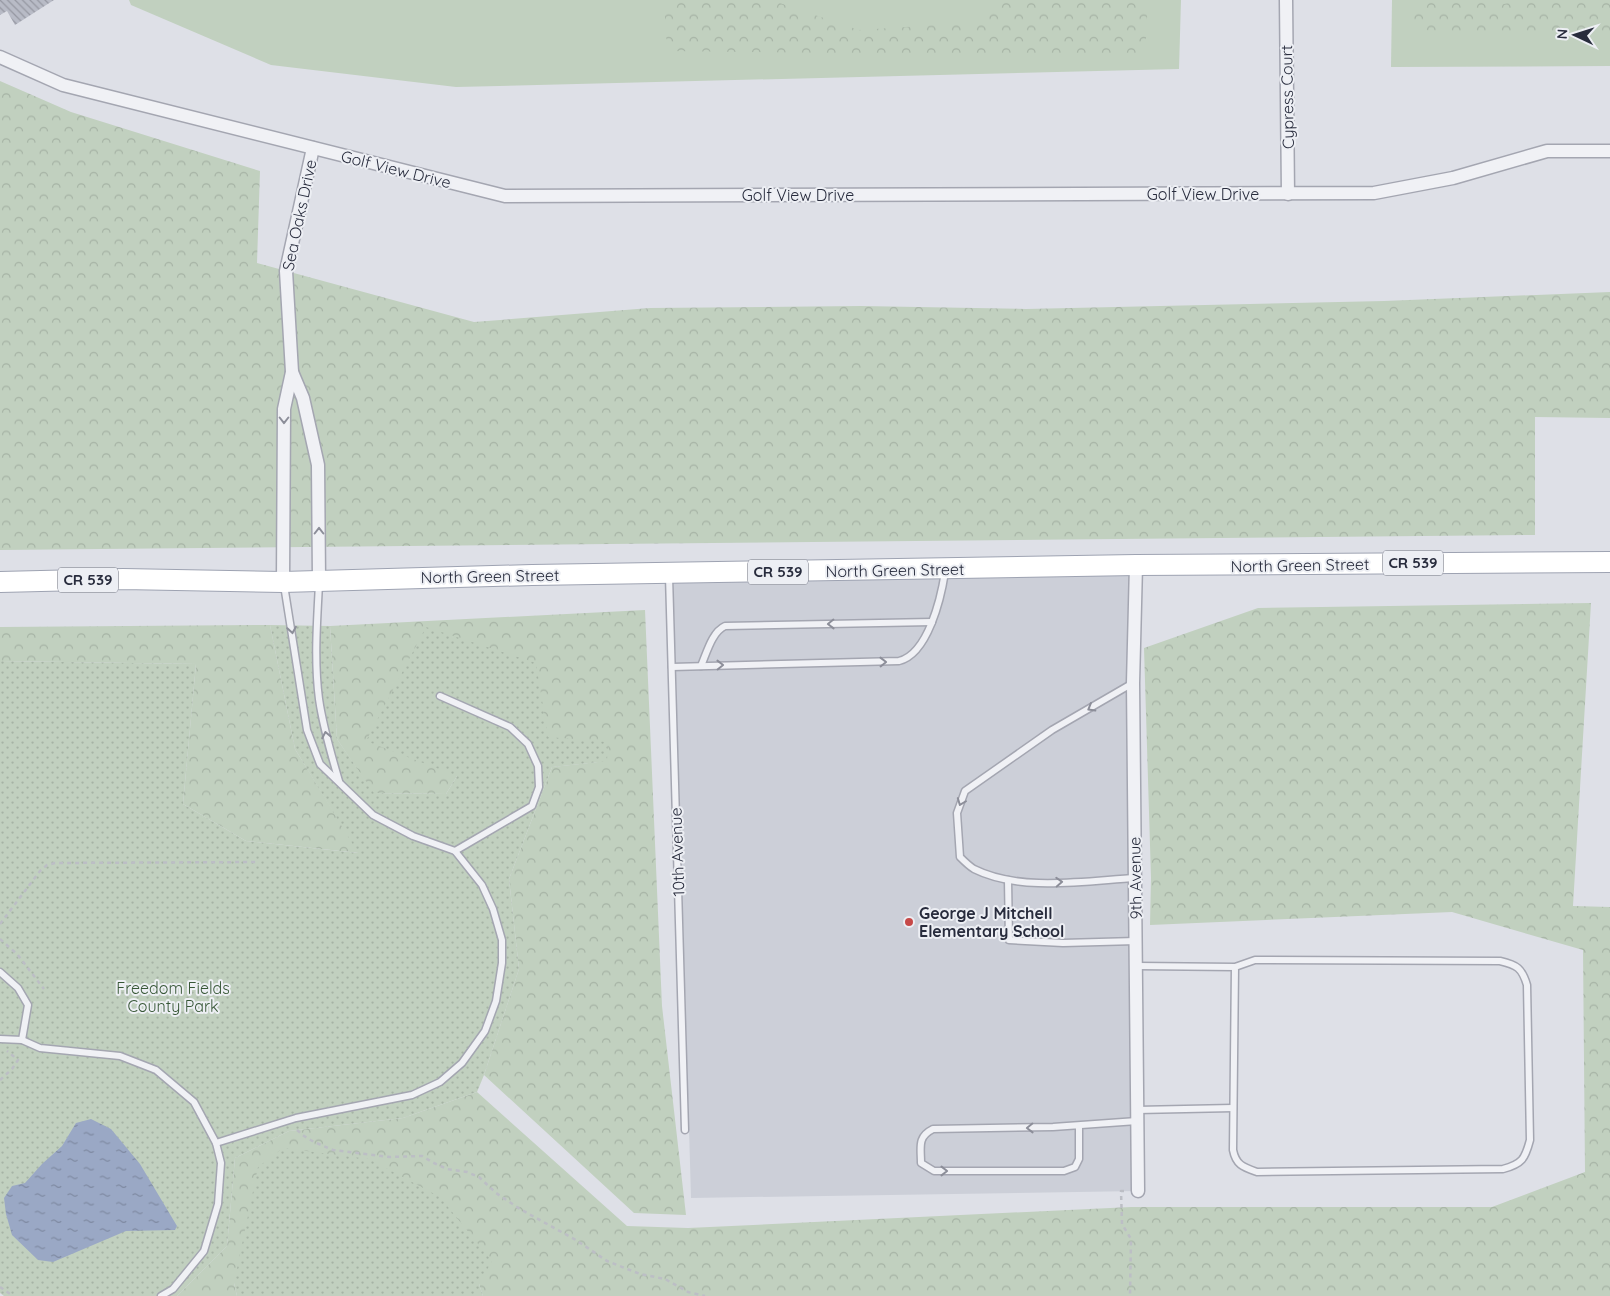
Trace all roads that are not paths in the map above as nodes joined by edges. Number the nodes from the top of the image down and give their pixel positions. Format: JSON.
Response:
{"nodes":[{"id":1,"x":1286,"y":0,"type":"edge"},
{"id":2,"x":0,"y":57,"type":"edge"},
{"id":3,"x":313,"y":148,"type":"junction"},
{"id":4,"x":1610,"y":151,"type":"edge"},
{"id":5,"x":1288,"y":194,"type":"junction"},
{"id":6,"x":292,"y":372,"type":"junction"},
{"id":7,"x":1610,"y":562,"type":"edge"},
{"id":8,"x":1136,"y":565,"type":"junction"},
{"id":9,"x":946,"y":569,"type":"junction"},
{"id":10,"x":669,"y":574,"type":"junction"},
{"id":11,"x":319,"y":580,"type":"junction"},
{"id":12,"x":0,"y":582,"type":"edge"},
{"id":13,"x":283,"y":582,"type":"junction"},
{"id":14,"x":932,"y":622,"type":"junction"},
{"id":15,"x":701,"y":666,"type":"junction"},
{"id":16,"x":672,"y":667,"type":"junction"},
{"id":17,"x":1133,"y":683,"type":"junction"},
{"id":18,"x":440,"y":696,"type":"dead end"},
{"id":19,"x":339,"y":782,"type":"junction"},
{"id":20,"x":455,"y":851,"type":"junction"},
{"id":21,"x":1135,"y":878,"type":"junction"},
{"id":22,"x":1008,"y":880,"type":"junction"},
{"id":23,"x":1136,"y":941,"type":"junction"},
{"id":24,"x":1137,"y":966,"type":"junction"},
{"id":25,"x":1235,"y":967,"type":"junction"},
{"id":26,"x":0,"y":972,"type":"edge"},
{"id":27,"x":0,"y":1039,"type":"edge"},
{"id":28,"x":22,"y":1040,"type":"junction"},
{"id":29,"x":1233,"y":1108,"type":"junction"},
{"id":30,"x":1138,"y":1116,"type":"junction"},
{"id":31,"x":1078,"y":1126,"type":"junction"},
{"id":32,"x":685,"y":1130,"type":"dead end"},
{"id":33,"x":216,"y":1143,"type":"junction"},
{"id":34,"x":1138,"y":1191,"type":"road end"},
{"id":35,"x":161,"y":1296,"type":"edge"}],
"edges":[{"from":1,"to":5,"type":"street","name":"Cypress Court"},
{"from":2,"to":3,"type":"street","name":"Golf View Drive"},
{"from":3,"to":5,"type":"street","name":"Golf View Drive"},
{"from":3,"to":6,"type":"street","name":"Sea Oaks Drive"},
{"from":4,"to":5,"type":"street","name":"Golf View Drive"},
{"from":11,"to":6,"type":"street","name":"Sea Oaks Drive","one_way":true},
{"from":6,"to":13,"type":"street","name":"Sea Oaks Drive","one_way":true},
{"from":7,"to":8,"type":"main road","name":"North Green Street","number":"CR 539"},
{"from":8,"to":9,"type":"main road","name":"North Green Street","number":"CR 539"},
{"from":8,"to":17,"type":"street","name":"9th Avenue"},
{"from":9,"to":10,"type":"main road","name":"North Green Street","number":"CR 539"},
{"from":9,"to":14,"type":"lane"},
{"from":10,"to":11,"type":"main road","name":"North Green Street","number":"CR 539"},
{"from":10,"to":16,"type":"lane","name":"10th Avenue"},
{"from":11,"to":13,"type":"main road","name":"North Green Street","number":"CR 539"},
{"from":19,"to":11,"type":"lane","one_way":true},
{"from":12,"to":13,"type":"main road","name":"North Green Street","number":"CR 539"},
{"from":13,"to":19,"type":"lane","one_way":true},
{"from":15,"to":14,"type":"lane","one_way":true},
{"from":14,"to":15,"type":"lane","one_way":true},
{"from":15,"to":16,"type":"lane"},
{"from":16,"to":32,"type":"lane","name":"10th Avenue"},
{"from":17,"to":21,"type":"street","name":"9th Avenue"},
{"from":17,"to":22,"type":"lane","one_way":true},
{"from":18,"to":20,"type":"lane"},
{"from":19,"to":20,"type":"lane"},
{"from":20,"to":33,"type":"lane"},
{"from":22,"to":21,"type":"lane","one_way":true},
{"from":21,"to":23,"type":"street","name":"9th Avenue"},
{"from":22,"to":23,"type":"lane"},
{"from":23,"to":24,"type":"street","name":"9th Avenue"},
{"from":24,"to":25,"type":"lane"},
{"from":24,"to":30,"type":"street","name":"9th Avenue"},
{"from":25,"to":29,"type":"lane"},
{"from":25,"to":29,"type":"lane"},
{"from":26,"to":28,"type":"lane"},
{"from":27,"to":28,"type":"lane"},
{"from":28,"to":33,"type":"lane"},
{"from":29,"to":30,"type":"lane"},
{"from":30,"to":31,"type":"lane"},
{"from":30,"to":34,"type":"street","name":"9th Avenue"},
{"from":31,"to":31,"type":"lane","one_way":true},
{"from":33,"to":35,"type":"lane"}]}
